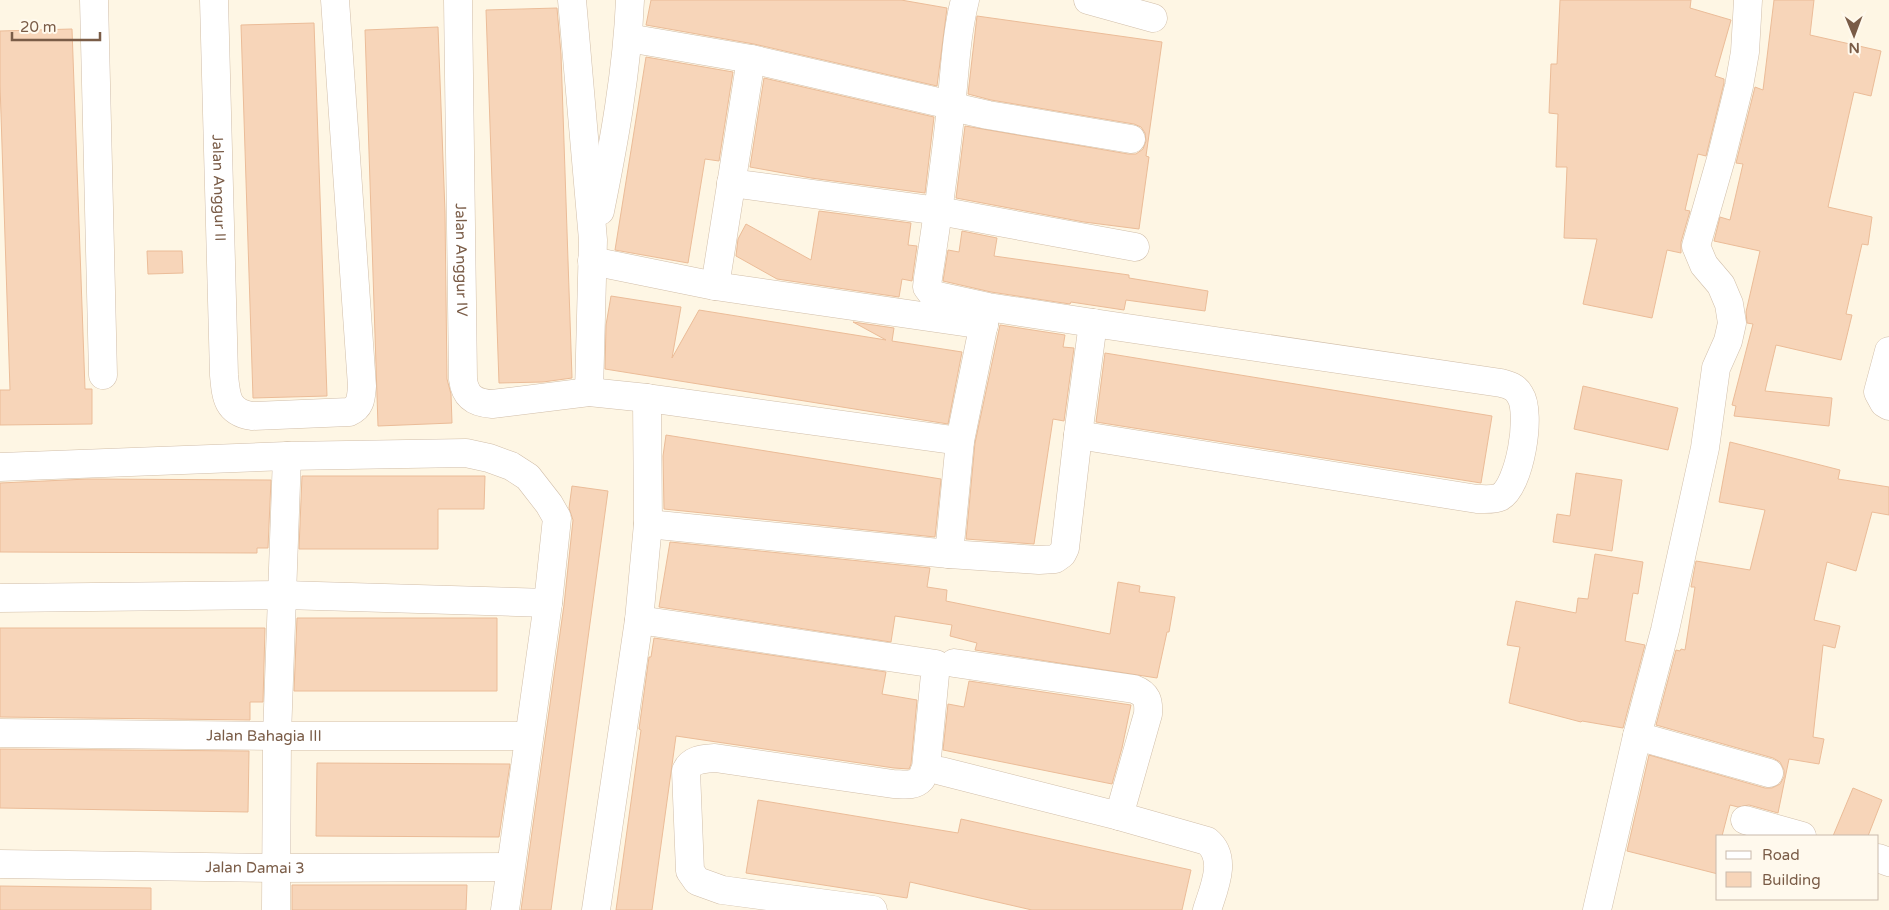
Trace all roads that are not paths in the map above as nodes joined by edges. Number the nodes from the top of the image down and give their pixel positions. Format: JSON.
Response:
{"nodes":[{"id":1,"x":94,"y":0,"type":"edge"},
{"id":2,"x":214,"y":0,"type":"edge"},
{"id":3,"x":335,"y":0,"type":"edge"},
{"id":4,"x":458,"y":0,"type":"edge"},
{"id":5,"x":572,"y":0,"type":"edge"},
{"id":6,"x":630,"y":0,"type":"edge"},
{"id":7,"x":965,"y":0,"type":"edge"},
{"id":8,"x":1088,"y":0,"type":"edge"},
{"id":9,"x":1748,"y":0,"type":"edge"},
{"id":10,"x":1153,"y":18,"type":"dead end"},
{"id":11,"x":628,"y":38,"type":"junction"},
{"id":12,"x":751,"y":59,"type":"junction"},
{"id":13,"x":952,"y":105,"type":"junction"},
{"id":14,"x":1131,"y":139,"type":"dead end"},
{"id":15,"x":731,"y":183,"type":"junction"},
{"id":16,"x":939,"y":211,"type":"junction"},
{"id":17,"x":1135,"y":247,"type":"dead end"},
{"id":18,"x":593,"y":250,"type":"junction"},
{"id":19,"x":715,"y":286,"type":"junction"},
{"id":20,"x":986,"y":316,"type":"junction"},
{"id":21,"x":1093,"y":323,"type":"junction"},
{"id":22,"x":1886,"y":361,"type":"edge"},
{"id":23,"x":103,"y":375,"type":"dead end"},
{"id":24,"x":589,"y":392,"type":"junction"},
{"id":25,"x":647,"y":398,"type":"junction"},
{"id":26,"x":1889,"y":406,"type":"edge"},
{"id":27,"x":1078,"y":435,"type":"junction"},
{"id":28,"x":960,"y":441,"type":"junction"},
{"id":29,"x":288,"y":456,"type":"junction"},
{"id":30,"x":0,"y":467,"type":"edge"},
{"id":31,"x":648,"y":524,"type":"junction"},
{"id":32,"x":949,"y":554,"type":"junction"},
{"id":33,"x":284,"y":596,"type":"junction"},
{"id":34,"x":0,"y":598,"type":"edge"},
{"id":35,"x":548,"y":602,"type":"junction"},
{"id":36,"x":640,"y":620,"type":"junction"},
{"id":37,"x":954,"y":663,"type":"dead end"},
{"id":38,"x":0,"y":732,"type":"edge"},
{"id":39,"x":277,"y":736,"type":"junction"},
{"id":40,"x":529,"y":736,"type":"junction"},
{"id":41,"x":1637,"y":736,"type":"junction"},
{"id":42,"x":941,"y":770,"type":"dead end"},
{"id":43,"x":1769,"y":773,"type":"dead end"},
{"id":44,"x":1119,"y":816,"type":"junction"},
{"id":45,"x":1745,"y":820,"type":"dead end"},
{"id":46,"x":1798,"y":835,"type":"edge"},
{"id":47,"x":0,"y":864,"type":"edge"},
{"id":48,"x":510,"y":867,"type":"junction"},
{"id":49,"x":277,"y":868,"type":"junction"},
{"id":50,"x":276,"y":910,"type":"edge"},
{"id":51,"x":504,"y":910,"type":"edge"},
{"id":52,"x":596,"y":910,"type":"edge"},
{"id":53,"x":873,"y":910,"type":"edge"},
{"id":54,"x":1207,"y":910,"type":"edge"},
{"id":55,"x":1597,"y":910,"type":"edge"}],
"edges":[{"from":1,"to":23,"type":"street"},
{"from":2,"to":3,"type":"street","name":"Jalan Anggur II"},
{"from":4,"to":24,"type":"street","name":"Jalan Anggur IV"},
{"from":5,"to":18,"type":"street"},
{"from":6,"to":11,"type":"street"},
{"from":7,"to":13,"type":"street"},
{"from":8,"to":10,"type":"street"},
{"from":9,"to":41,"type":"street"},
{"from":11,"to":12,"type":"street"},
{"from":11,"to":18,"type":"street"},
{"from":12,"to":13,"type":"street"},
{"from":12,"to":15,"type":"street"},
{"from":13,"to":14,"type":"street"},
{"from":13,"to":16,"type":"street"},
{"from":15,"to":16,"type":"street"},
{"from":15,"to":19,"type":"street"},
{"from":16,"to":17,"type":"street"},
{"from":16,"to":20,"type":"street"},
{"from":18,"to":19,"type":"street"},
{"from":18,"to":24,"type":"street"},
{"from":19,"to":20,"type":"street"},
{"from":20,"to":21,"type":"street"},
{"from":20,"to":28,"type":"street"},
{"from":21,"to":27,"type":"street"},
{"from":21,"to":27,"type":"street"},
{"from":22,"to":26,"type":"street"},
{"from":24,"to":25,"type":"street","name":"Jalan Anggur IV"},
{"from":25,"to":28,"type":"street","name":"Jalan Anggur IV"},
{"from":25,"to":31,"type":"street"},
{"from":27,"to":32,"type":"street"},
{"from":28,"to":32,"type":"street"},
{"from":29,"to":30,"type":"street"},
{"from":29,"to":33,"type":"street"},
{"from":29,"to":35,"type":"street"},
{"from":31,"to":32,"type":"street"},
{"from":31,"to":36,"type":"street"},
{"from":33,"to":34,"type":"street"},
{"from":33,"to":35,"type":"street"},
{"from":33,"to":39,"type":"street"},
{"from":35,"to":40,"type":"street"},
{"from":36,"to":52,"type":"street"},
{"from":36,"to":53,"type":"street"},
{"from":37,"to":44,"type":"street"},
{"from":38,"to":39,"type":"street","name":"Jalan Bahagia III"},
{"from":39,"to":40,"type":"street","name":"Jalan Bahagia III"},
{"from":39,"to":49,"type":"street"},
{"from":40,"to":48,"type":"street"},
{"from":41,"to":43,"type":"street"},
{"from":41,"to":55,"type":"street"},
{"from":42,"to":44,"type":"street"},
{"from":44,"to":54,"type":"street"},
{"from":45,"to":46,"type":"street"},
{"from":47,"to":49,"type":"street","name":"Jalan Damai 3"},
{"from":48,"to":49,"type":"street","name":"Jalan Damai 3"},
{"from":48,"to":51,"type":"street"},
{"from":49,"to":50,"type":"street"}]}
